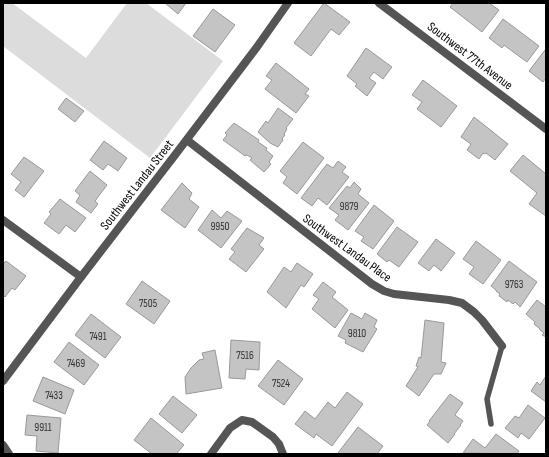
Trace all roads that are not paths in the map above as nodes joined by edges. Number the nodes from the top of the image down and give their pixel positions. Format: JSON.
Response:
{"nodes":[{"id":1,"x":288,"y":3,"type":"edge"},
{"id":2,"x":379,"y":3,"type":"edge"},
{"id":3,"x":546,"y":129,"type":"edge"},
{"id":4,"x":187,"y":140,"type":"junction"},
{"id":5,"x":4,"y":222,"type":"edge"},
{"id":6,"x":81,"y":277,"type":"junction"},
{"id":7,"x":502,"y":346,"type":"joint"},
{"id":8,"x":3,"y":381,"type":"edge"},
{"id":9,"x":491,"y":424,"type":"dead end"},
{"id":10,"x":3,"y":444,"type":"edge"},
{"id":11,"x":9,"y":454,"type":"edge"},
{"id":12,"x":211,"y":454,"type":"edge"},
{"id":13,"x":283,"y":454,"type":"edge"}],
"edges":[{"from":1,"to":4,"type":"street","name":"Southwest Landau Street"},
{"from":2,"to":3,"type":"street","name":"Southwest 77th Avenue"},
{"from":4,"to":6,"type":"street","name":"Southwest Landau Street"},
{"from":4,"to":7,"type":"street","name":"Southwest Landau Place"},
{"from":5,"to":6,"type":"street"},
{"from":6,"to":8,"type":"street","name":"Southwest Landau Street"},
{"from":7,"to":9,"type":"lane"},
{"from":10,"to":11,"type":"street"},
{"from":12,"to":13,"type":"street"}]}
